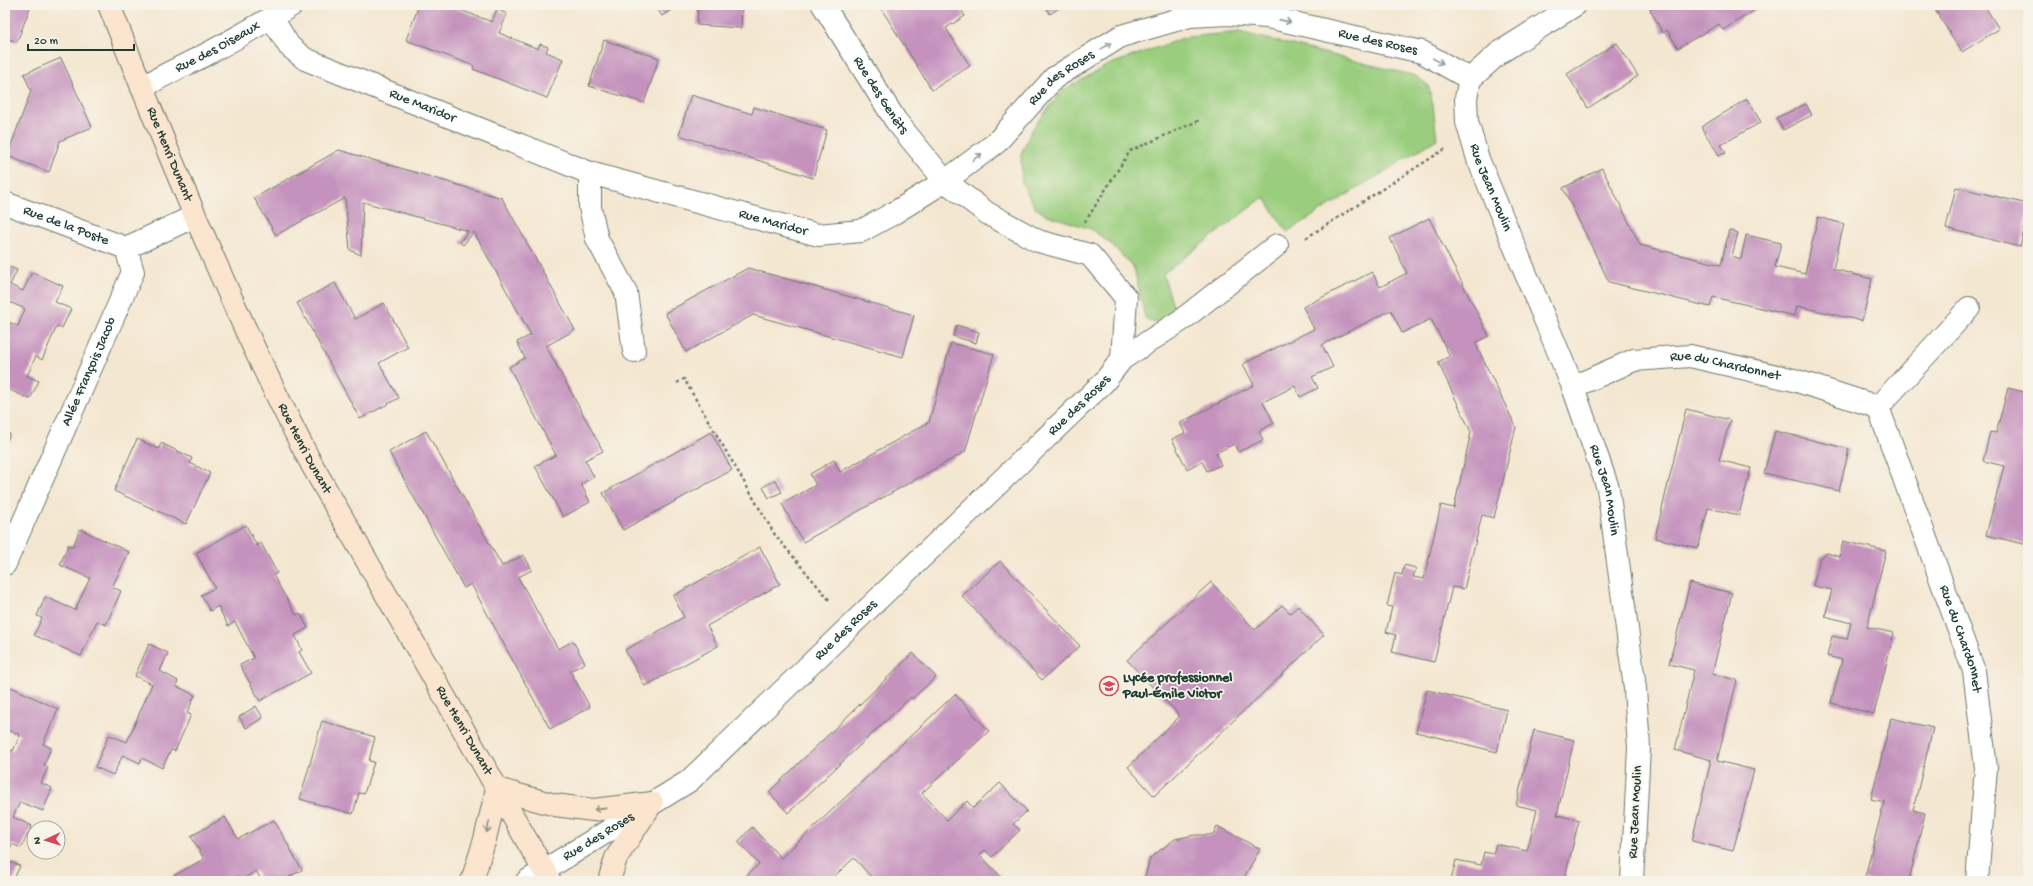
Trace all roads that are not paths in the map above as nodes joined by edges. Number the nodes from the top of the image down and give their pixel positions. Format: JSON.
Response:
{"nodes":[{"id":1,"x":109,"y":5,"type":"edge"},
{"id":2,"x":292,"y":5,"type":"edge"},
{"id":3,"x":823,"y":5,"type":"edge"},
{"id":4,"x":1575,"y":5,"type":"edge"},
{"id":5,"x":272,"y":18,"type":"junction"},
{"id":6,"x":1470,"y":79,"type":"junction"},
{"id":7,"x":142,"y":88,"type":"junction"},
{"id":8,"x":590,"y":173,"type":"junction"},
{"id":9,"x":945,"y":181,"type":"junction"},
{"id":10,"x":5,"y":203,"type":"edge"},
{"id":11,"x":194,"y":216,"type":"junction"},
{"id":12,"x":1277,"y":245,"type":"dead end"},
{"id":13,"x":126,"y":248,"type":"junction"},
{"id":14,"x":1969,"y":308,"type":"dead end"},
{"id":15,"x":634,"y":351,"type":"dead end"},
{"id":16,"x":1122,"y":359,"type":"junction"},
{"id":17,"x":1573,"y":387,"type":"junction"},
{"id":18,"x":1878,"y":406,"type":"junction"},
{"id":19,"x":5,"y":564,"type":"edge"},
{"id":20,"x":497,"y":789,"type":"junction"},
{"id":21,"x":652,"y":803,"type":"junction"},
{"id":22,"x":540,"y":877,"type":"edge"},
{"id":23,"x":472,"y":881,"type":"edge"},
{"id":24,"x":609,"y":881,"type":"edge"},
{"id":25,"x":1632,"y":881,"type":"edge"},
{"id":26,"x":1977,"y":881,"type":"edge"}],
"edges":[{"from":1,"to":7,"type":"street","name":"Rue Henri Dunant"},
{"from":2,"to":5,"type":"street","name":"Rue des Oiseaux"},
{"from":3,"to":9,"type":"street","name":"Rue des Genêts"},
{"from":4,"to":6,"type":"street"},
{"from":5,"to":7,"type":"street","name":"Rue des Oiseaux"},
{"from":5,"to":8,"type":"street","name":"Rue Maridor"},
{"from":9,"to":6,"type":"street","name":"Rue des Roses","one_way":true},
{"from":6,"to":17,"type":"street","name":"Rue Jean Moulin"},
{"from":7,"to":11,"type":"street","name":"Rue Henri Dunant"},
{"from":8,"to":9,"type":"street","name":"Rue Maridor"},
{"from":8,"to":15,"type":"street"},
{"from":9,"to":16,"type":"street"},
{"from":10,"to":13,"type":"street","name":"Rue de la Poste"},
{"from":11,"to":13,"type":"street"},
{"from":11,"to":20,"type":"street","name":"Rue Henri Dunant"},
{"from":12,"to":16,"type":"street","name":"Rue des Roses"},
{"from":13,"to":19,"type":"street","name":"Allée François Jacob"},
{"from":14,"to":18,"type":"street"},
{"from":16,"to":21,"type":"street","name":"Rue des Roses"},
{"from":17,"to":18,"type":"street","name":"Rue du Chardonnet"},
{"from":17,"to":25,"type":"street","name":"Rue Jean Moulin"},
{"from":18,"to":26,"type":"street","name":"Rue du Chardonnet"},
{"from":21,"to":20,"type":"street","one_way":true},
{"from":20,"to":22,"type":"street","name":"Rue Henri Dunant"},
{"from":20,"to":23,"type":"street","one_way":true},
{"from":21,"to":22,"type":"street","name":"Rue des Roses"},
{"from":21,"to":24,"type":"street"}]}
